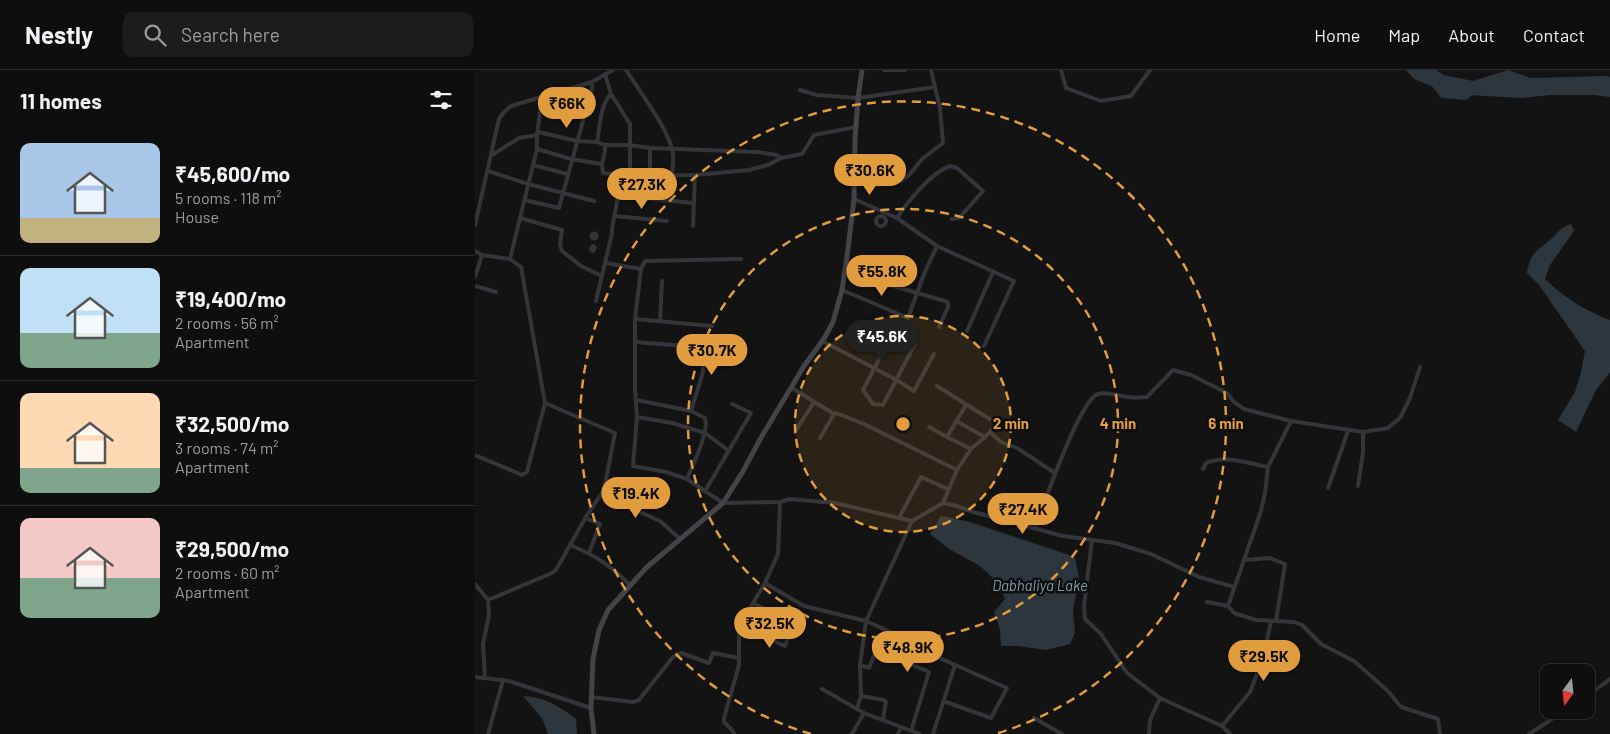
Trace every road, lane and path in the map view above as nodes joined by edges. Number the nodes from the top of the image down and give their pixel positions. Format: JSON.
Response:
{"nodes":[{"id":1,"x":613,"y":70,"type":"edge"},
{"id":2,"x":626,"y":70,"type":"edge"},
{"id":3,"x":862,"y":70,"type":"edge"},
{"id":4,"x":885,"y":70,"type":"edge"},
{"id":5,"x":905,"y":70,"type":"edge"},
{"id":6,"x":931,"y":70,"type":"edge"},
{"id":7,"x":1061,"y":70,"type":"edge"},
{"id":8,"x":1149,"y":70,"type":"edge"},
{"id":9,"x":605,"y":74,"type":"junction"},
{"id":10,"x":592,"y":82,"type":"junction"},
{"id":11,"x":935,"y":87,"type":"junction"},
{"id":12,"x":800,"y":90,"type":"dead end"},
{"id":13,"x":611,"y":94,"type":"junction"},
{"id":14,"x":542,"y":97,"type":"junction"},
{"id":15,"x":858,"y":98,"type":"junction"},
{"id":16,"x":856,"y":127,"type":"junction"},
{"id":17,"x":538,"y":134,"type":"junction"},
{"id":18,"x":577,"y":140,"type":"junction"},
{"id":19,"x":597,"y":142,"type":"junction"},
{"id":20,"x":605,"y":145,"type":"junction"},
{"id":21,"x":629,"y":145,"type":"junction"},
{"id":22,"x":650,"y":148,"type":"junction"},
{"id":23,"x":672,"y":148,"type":"junction"},
{"id":24,"x":537,"y":149,"type":"junction"},
{"id":25,"x":491,"y":155,"type":"junction"},
{"id":26,"x":781,"y":158,"type":"junction"},
{"id":27,"x":571,"y":159,"type":"junction"},
{"id":28,"x":601,"y":164,"type":"junction"},
{"id":29,"x":533,"y":165,"type":"junction"},
{"id":30,"x":488,"y":171,"type":"junction"},
{"id":31,"x":567,"y":174,"type":"junction"},
{"id":32,"x":619,"y":175,"type":"junction"},
{"id":33,"x":695,"y":175,"type":"junction"},
{"id":34,"x":630,"y":176,"type":"junction"},
{"id":35,"x":672,"y":176,"type":"junction"},
{"id":36,"x":650,"y":177,"type":"junction"},
{"id":37,"x":854,"y":179,"type":"junction"},
{"id":38,"x":528,"y":184,"type":"junction"},
{"id":39,"x":563,"y":194,"type":"junction"},
{"id":40,"x":618,"y":196,"type":"junction"},
{"id":41,"x":854,"y":199,"type":"junction"},
{"id":42,"x":525,"y":200,"type":"junction"},
{"id":43,"x":594,"y":201,"type":"dead end"},
{"id":44,"x":694,"y":203,"type":"junction"},
{"id":45,"x":615,"y":216,"type":"junction"},
{"id":46,"x":520,"y":218,"type":"junction"},
{"id":47,"x":897,"y":218,"type":"junction"},
{"id":48,"x":952,"y":219,"type":"dead end"},
{"id":49,"x":667,"y":221,"type":"dead end"},
{"id":50,"x":475,"y":226,"type":"edge"},
{"id":51,"x":693,"y":226,"type":"dead end"},
{"id":52,"x":937,"y":246,"type":"junction"},
{"id":53,"x":475,"y":251,"type":"edge"},
{"id":54,"x":482,"y":255,"type":"junction"},
{"id":55,"x":510,"y":259,"type":"junction"},
{"id":56,"x":741,"y":259,"type":"dead end"},
{"id":57,"x":606,"y":263,"type":"junction"},
{"id":58,"x":641,"y":268,"type":"junction"},
{"id":59,"x":993,"y":272,"type":"junction"},
{"id":60,"x":845,"y":274,"type":"junction"},
{"id":61,"x":600,"y":275,"type":"junction"},
{"id":62,"x":475,"y":277,"type":"edge"},
{"id":63,"x":662,"y":282,"type":"dead end"},
{"id":64,"x":475,"y":286,"type":"edge"},
{"id":65,"x":842,"y":290,"type":"junction"},
{"id":66,"x":496,"y":292,"type":"dead end"},
{"id":67,"x":917,"y":292,"type":"junction"},
{"id":68,"x":596,"y":301,"type":"dead end"},
{"id":69,"x":635,"y":319,"type":"junction"},
{"id":70,"x":660,"y":321,"type":"junction"},
{"id":71,"x":712,"y":326,"type":"dead end"},
{"id":72,"x":939,"y":327,"type":"dead end"},
{"id":73,"x":967,"y":331,"type":"dead end"},
{"id":74,"x":891,"y":337,"type":"dead end"},
{"id":75,"x":822,"y":341,"type":"junction"},
{"id":76,"x":635,"y":342,"type":"junction"},
{"id":77,"x":915,"y":344,"type":"dead end"},
{"id":78,"x":708,"y":345,"type":"dead end"},
{"id":79,"x":983,"y":346,"type":"dead end"},
{"id":80,"x":934,"y":354,"type":"dead end"},
{"id":81,"x":693,"y":360,"type":"dead end"},
{"id":82,"x":1420,"y":367,"type":"dead end"},
{"id":83,"x":874,"y":369,"type":"junction"},
{"id":84,"x":897,"y":380,"type":"junction"},
{"id":85,"x":937,"y":386,"type":"dead end"},
{"id":86,"x":792,"y":388,"type":"junction"},
{"id":87,"x":637,"y":400,"type":"junction"},
{"id":88,"x":814,"y":402,"type":"junction"},
{"id":89,"x":545,"y":403,"type":"junction"},
{"id":90,"x":732,"y":404,"type":"dead end"},
{"id":91,"x":966,"y":404,"type":"junction"},
{"id":92,"x":691,"y":411,"type":"junction"},
{"id":93,"x":834,"y":414,"type":"junction"},
{"id":94,"x":637,"y":417,"type":"junction"},
{"id":95,"x":956,"y":421,"type":"junction"},
{"id":96,"x":1291,"y":421,"type":"junction"},
{"id":97,"x":929,"y":428,"type":"dead end"},
{"id":98,"x":1348,"y":430,"type":"junction"},
{"id":99,"x":795,"y":432,"type":"dead end"},
{"id":100,"x":990,"y":432,"type":"junction"},
{"id":101,"x":1363,"y":432,"type":"junction"},
{"id":102,"x":705,"y":433,"type":"junction"},
{"id":103,"x":985,"y":436,"type":"junction"},
{"id":104,"x":947,"y":437,"type":"junction"},
{"id":105,"x":820,"y":438,"type":"dead end"},
{"id":106,"x":971,"y":449,"type":"junction"},
{"id":107,"x":729,"y":451,"type":"junction"},
{"id":108,"x":475,"y":455,"type":"edge"},
{"id":109,"x":1267,"y":468,"type":"junction"},
{"id":110,"x":1203,"y":469,"type":"dead end"},
{"id":111,"x":957,"y":470,"type":"junction"},
{"id":112,"x":1055,"y":473,"type":"junction"},
{"id":113,"x":687,"y":479,"type":"junction"},
{"id":114,"x":1358,"y":486,"type":"dead end"},
{"id":115,"x":1328,"y":488,"type":"dead end"},
{"id":116,"x":948,"y":489,"type":"junction"},
{"id":117,"x":604,"y":490,"type":"junction"},
{"id":118,"x":705,"y":491,"type":"junction"},
{"id":119,"x":723,"y":502,"type":"junction"},
{"id":120,"x":780,"y":502,"type":"junction"},
{"id":121,"x":943,"y":503,"type":"junction"},
{"id":122,"x":585,"y":518,"type":"junction"},
{"id":123,"x":899,"y":518,"type":"junction"},
{"id":124,"x":912,"y":521,"type":"junction"},
{"id":125,"x":1035,"y":528,"type":"junction"},
{"id":126,"x":679,"y":538,"type":"junction"},
{"id":127,"x":1091,"y":540,"type":"junction"},
{"id":128,"x":570,"y":545,"type":"junction"},
{"id":129,"x":589,"y":553,"type":"junction"},
{"id":130,"x":1243,"y":560,"type":"junction"},
{"id":131,"x":765,"y":583,"type":"junction"},
{"id":132,"x":475,"y":584,"type":"edge"},
{"id":133,"x":630,"y":585,"type":"junction"},
{"id":134,"x":1234,"y":587,"type":"junction"},
{"id":135,"x":488,"y":600,"type":"junction"},
{"id":136,"x":1207,"y":602,"type":"dead end"},
{"id":137,"x":753,"y":603,"type":"junction"},
{"id":138,"x":1228,"y":606,"type":"junction"},
{"id":139,"x":866,"y":621,"type":"junction"},
{"id":140,"x":1271,"y":621,"type":"junction"},
{"id":141,"x":1276,"y":621,"type":"junction"},
{"id":142,"x":740,"y":625,"type":"junction"},
{"id":143,"x":796,"y":626,"type":"dead end"},
{"id":144,"x":789,"y":636,"type":"dead end"},
{"id":145,"x":739,"y":658,"type":"junction"},
{"id":146,"x":860,"y":665,"type":"junction"},
{"id":147,"x":955,"y":665,"type":"junction"},
{"id":148,"x":475,"y":677,"type":"edge"},
{"id":149,"x":485,"y":678,"type":"junction"},
{"id":150,"x":1610,"y":679,"type":"edge"},
{"id":151,"x":503,"y":680,"type":"junction"},
{"id":152,"x":822,"y":689,"type":"dead end"},
{"id":153,"x":1595,"y":690,"type":"edge"},
{"id":154,"x":861,"y":696,"type":"junction"},
{"id":155,"x":591,"y":697,"type":"junction"},
{"id":156,"x":1160,"y":698,"type":"junction"},
{"id":157,"x":943,"y":701,"type":"junction"},
{"id":158,"x":591,"y":708,"type":"junction"},
{"id":159,"x":857,"y":709,"type":"junction"},
{"id":160,"x":863,"y":713,"type":"junction"},
{"id":161,"x":1034,"y":718,"type":"dead end"},
{"id":162,"x":883,"y":719,"type":"junction"},
{"id":163,"x":1552,"y":719,"type":"edge"},
{"id":164,"x":1222,"y":726,"type":"junction"},
{"id":165,"x":901,"y":727,"type":"junction"},
{"id":166,"x":911,"y":731,"type":"junction"},
{"id":167,"x":489,"y":733,"type":"edge"},
{"id":168,"x":594,"y":734,"type":"edge"},
{"id":169,"x":734,"y":734,"type":"edge"},
{"id":170,"x":852,"y":734,"type":"edge"},
{"id":171,"x":897,"y":734,"type":"edge"},
{"id":172,"x":919,"y":734,"type":"edge"},
{"id":173,"x":933,"y":734,"type":"edge"},
{"id":174,"x":1062,"y":734,"type":"edge"},
{"id":175,"x":1149,"y":734,"type":"edge"},
{"id":176,"x":1230,"y":734,"type":"edge"},
{"id":177,"x":1440,"y":734,"type":"edge"},
{"id":178,"x":1529,"y":734,"type":"edge"}],
"edges":[{"from":1,"to":9,"type":"street"},
{"from":2,"to":23,"type":"street"},
{"from":3,"to":15,"type":"street"},
{"from":4,"to":5,"type":"street"},
{"from":6,"to":11,"type":"street"},
{"from":7,"to":8,"type":"street"},
{"from":9,"to":10,"type":"street"},
{"from":9,"to":13,"type":"street"},
{"from":10,"to":14,"type":"street"},
{"from":10,"to":18,"type":"street"},
{"from":11,"to":15,"type":"street"},
{"from":11,"to":37,"type":"street"},
{"from":12,"to":15,"type":"street"},
{"from":13,"to":19,"type":"street"},
{"from":13,"to":21,"type":"street"},
{"from":14,"to":17,"type":"street"},
{"from":14,"to":25,"type":"street"},
{"from":15,"to":16,"type":"street"},
{"from":16,"to":26,"type":"street"},
{"from":16,"to":37,"type":"street"},
{"from":17,"to":18,"type":"street"},
{"from":17,"to":24,"type":"street"},
{"from":17,"to":25,"type":"street"},
{"from":18,"to":19,"type":"street"},
{"from":18,"to":27,"type":"street"},
{"from":19,"to":20,"type":"street"},
{"from":20,"to":21,"type":"street"},
{"from":20,"to":28,"type":"street"},
{"from":21,"to":22,"type":"street"},
{"from":21,"to":34,"type":"street"},
{"from":22,"to":23,"type":"street"},
{"from":22,"to":36,"type":"street"},
{"from":23,"to":26,"type":"street"},
{"from":23,"to":35,"type":"street"},
{"from":24,"to":27,"type":"street"},
{"from":24,"to":29,"type":"street"},
{"from":25,"to":30,"type":"street"},
{"from":26,"to":33,"type":"street"},
{"from":27,"to":28,"type":"street"},
{"from":27,"to":31,"type":"street"},
{"from":28,"to":32,"type":"street"},
{"from":29,"to":31,"type":"street"},
{"from":29,"to":38,"type":"street"},
{"from":30,"to":38,"type":"street"},
{"from":30,"to":50,"type":"street"},
{"from":31,"to":39,"type":"street"},
{"from":32,"to":34,"type":"street"},
{"from":32,"to":40,"type":"street"},
{"from":33,"to":35,"type":"street"},
{"from":33,"to":44,"type":"street"},
{"from":34,"to":36,"type":"street"},
{"from":35,"to":36,"type":"street"},
{"from":37,"to":41,"type":"street"},
{"from":38,"to":39,"type":"street"},
{"from":38,"to":42,"type":"street"},
{"from":39,"to":42,"type":"street"},
{"from":39,"to":43,"type":"street"},
{"from":40,"to":44,"type":"street"},
{"from":40,"to":45,"type":"street"},
{"from":41,"to":47,"type":"street"},
{"from":41,"to":60,"type":"street"},
{"from":42,"to":46,"type":"street"},
{"from":44,"to":51,"type":"street"},
{"from":45,"to":49,"type":"street"},
{"from":45,"to":57,"type":"street"},
{"from":46,"to":55,"type":"street"},
{"from":46,"to":61,"type":"street"},
{"from":47,"to":48,"type":"street"},
{"from":47,"to":52,"type":"street"},
{"from":52,"to":59,"type":"street"},
{"from":52,"to":67,"type":"street"},
{"from":53,"to":54,"type":"street"},
{"from":54,"to":55,"type":"street"},
{"from":54,"to":62,"type":"street"},
{"from":55,"to":89,"type":"street"},
{"from":56,"to":58,"type":"street"},
{"from":57,"to":58,"type":"street"},
{"from":57,"to":61,"type":"street"},
{"from":58,"to":69,"type":"street"},
{"from":59,"to":73,"type":"street"},
{"from":59,"to":79,"type":"street"},
{"from":60,"to":65,"type":"street"},
{"from":60,"to":67,"type":"street"},
{"from":61,"to":68,"type":"street"},
{"from":63,"to":70,"type":"street"},
{"from":64,"to":66,"type":"street"},
{"from":65,"to":67,"type":"street"},
{"from":65,"to":75,"type":"street"},
{"from":67,"to":72,"type":"street"},
{"from":69,"to":70,"type":"street"},
{"from":69,"to":76,"type":"street"},
{"from":70,"to":71,"type":"street"},
{"from":74,"to":83,"type":"street"},
{"from":75,"to":83,"type":"street"},
{"from":75,"to":86,"type":"street"},
{"from":76,"to":78,"type":"street"},
{"from":76,"to":87,"type":"street"},
{"from":77,"to":84,"type":"street"},
{"from":80,"to":84,"type":"street"},
{"from":81,"to":92,"type":"street"},
{"from":82,"to":101,"type":"street"},
{"from":83,"to":84,"type":"street"},
{"from":83,"to":84,"type":"street"},
{"from":85,"to":91,"type":"street"},
{"from":86,"to":88,"type":"street"},
{"from":86,"to":119,"type":"street"},
{"from":87,"to":92,"type":"street"},
{"from":87,"to":94,"type":"street"},
{"from":88,"to":93,"type":"street"},
{"from":88,"to":99,"type":"street"},
{"from":89,"to":108,"type":"street"},
{"from":89,"to":117,"type":"street"},
{"from":90,"to":107,"type":"street"},
{"from":91,"to":95,"type":"street"},
{"from":91,"to":100,"type":"street"},
{"from":92,"to":102,"type":"street"},
{"from":93,"to":105,"type":"street"},
{"from":93,"to":111,"type":"street"},
{"from":94,"to":102,"type":"street"},
{"from":94,"to":113,"type":"street"},
{"from":95,"to":103,"type":"street"},
{"from":95,"to":104,"type":"street"},
{"from":96,"to":98,"type":"street"},
{"from":96,"to":109,"type":"street"},
{"from":96,"to":112,"type":"street"},
{"from":97,"to":104,"type":"street"},
{"from":98,"to":101,"type":"street"},
{"from":98,"to":115,"type":"street"},
{"from":100,"to":103,"type":"street"},
{"from":100,"to":112,"type":"street"},
{"from":101,"to":114,"type":"street"},
{"from":102,"to":107,"type":"street"},
{"from":102,"to":113,"type":"street"},
{"from":103,"to":106,"type":"street"},
{"from":104,"to":106,"type":"street"},
{"from":106,"to":111,"type":"street"},
{"from":107,"to":118,"type":"street"},
{"from":109,"to":110,"type":"street"},
{"from":109,"to":130,"type":"street"},
{"from":111,"to":116,"type":"street"},
{"from":112,"to":125,"type":"street"},
{"from":113,"to":118,"type":"street"},
{"from":116,"to":121,"type":"street"},
{"from":116,"to":123,"type":"street"},
{"from":117,"to":122,"type":"street"},
{"from":117,"to":126,"type":"street"},
{"from":118,"to":119,"type":"street"},
{"from":119,"to":120,"type":"street"},
{"from":119,"to":126,"type":"street"},
{"from":120,"to":123,"type":"street"},
{"from":120,"to":131,"type":"street"},
{"from":121,"to":124,"type":"street"},
{"from":121,"to":125,"type":"street"},
{"from":122,"to":128,"type":"street"},
{"from":122,"to":129,"type":"street"},
{"from":123,"to":124,"type":"street"},
{"from":124,"to":139,"type":"street"},
{"from":125,"to":127,"type":"street"},
{"from":126,"to":133,"type":"street"},
{"from":127,"to":134,"type":"street"},
{"from":127,"to":156,"type":"street"},
{"from":128,"to":129,"type":"street"},
{"from":128,"to":135,"type":"street"},
{"from":129,"to":133,"type":"street"},
{"from":130,"to":134,"type":"street"},
{"from":130,"to":141,"type":"street"},
{"from":131,"to":137,"type":"street"},
{"from":131,"to":139,"type":"street"},
{"from":132,"to":135,"type":"street"},
{"from":133,"to":155,"type":"street"},
{"from":134,"to":138,"type":"street"},
{"from":135,"to":149,"type":"street"},
{"from":136,"to":138,"type":"street"},
{"from":137,"to":142,"type":"street"},
{"from":137,"to":143,"type":"street"},
{"from":138,"to":140,"type":"street"},
{"from":139,"to":146,"type":"street"},
{"from":139,"to":147,"type":"street"},
{"from":140,"to":141,"type":"street"},
{"from":140,"to":164,"type":"street"},
{"from":141,"to":177,"type":"street"},
{"from":142,"to":144,"type":"street"},
{"from":142,"to":145,"type":"street"},
{"from":145,"to":155,"type":"street"},
{"from":145,"to":169,"type":"street"},
{"from":146,"to":154,"type":"street"},
{"from":146,"to":166,"type":"street"},
{"from":147,"to":157,"type":"street"},
{"from":147,"to":157,"type":"street"},
{"from":148,"to":149,"type":"street"},
{"from":149,"to":151,"type":"street"},
{"from":150,"to":153,"type":"street"},
{"from":151,"to":158,"type":"street"},
{"from":151,"to":167,"type":"street"},
{"from":152,"to":159,"type":"street"},
{"from":154,"to":159,"type":"street"},
{"from":154,"to":162,"type":"street"},
{"from":155,"to":158,"type":"street"},
{"from":156,"to":164,"type":"street"},
{"from":156,"to":175,"type":"street"},
{"from":157,"to":173,"type":"street"},
{"from":158,"to":168,"type":"street"},
{"from":159,"to":160,"type":"street"},
{"from":160,"to":162,"type":"street"},
{"from":160,"to":170,"type":"street"},
{"from":161,"to":174,"type":"street"},
{"from":162,"to":165,"type":"street"},
{"from":163,"to":178,"type":"street"},
{"from":164,"to":176,"type":"street"},
{"from":165,"to":166,"type":"street"},
{"from":165,"to":171,"type":"street"},
{"from":166,"to":172,"type":"street"}]}
